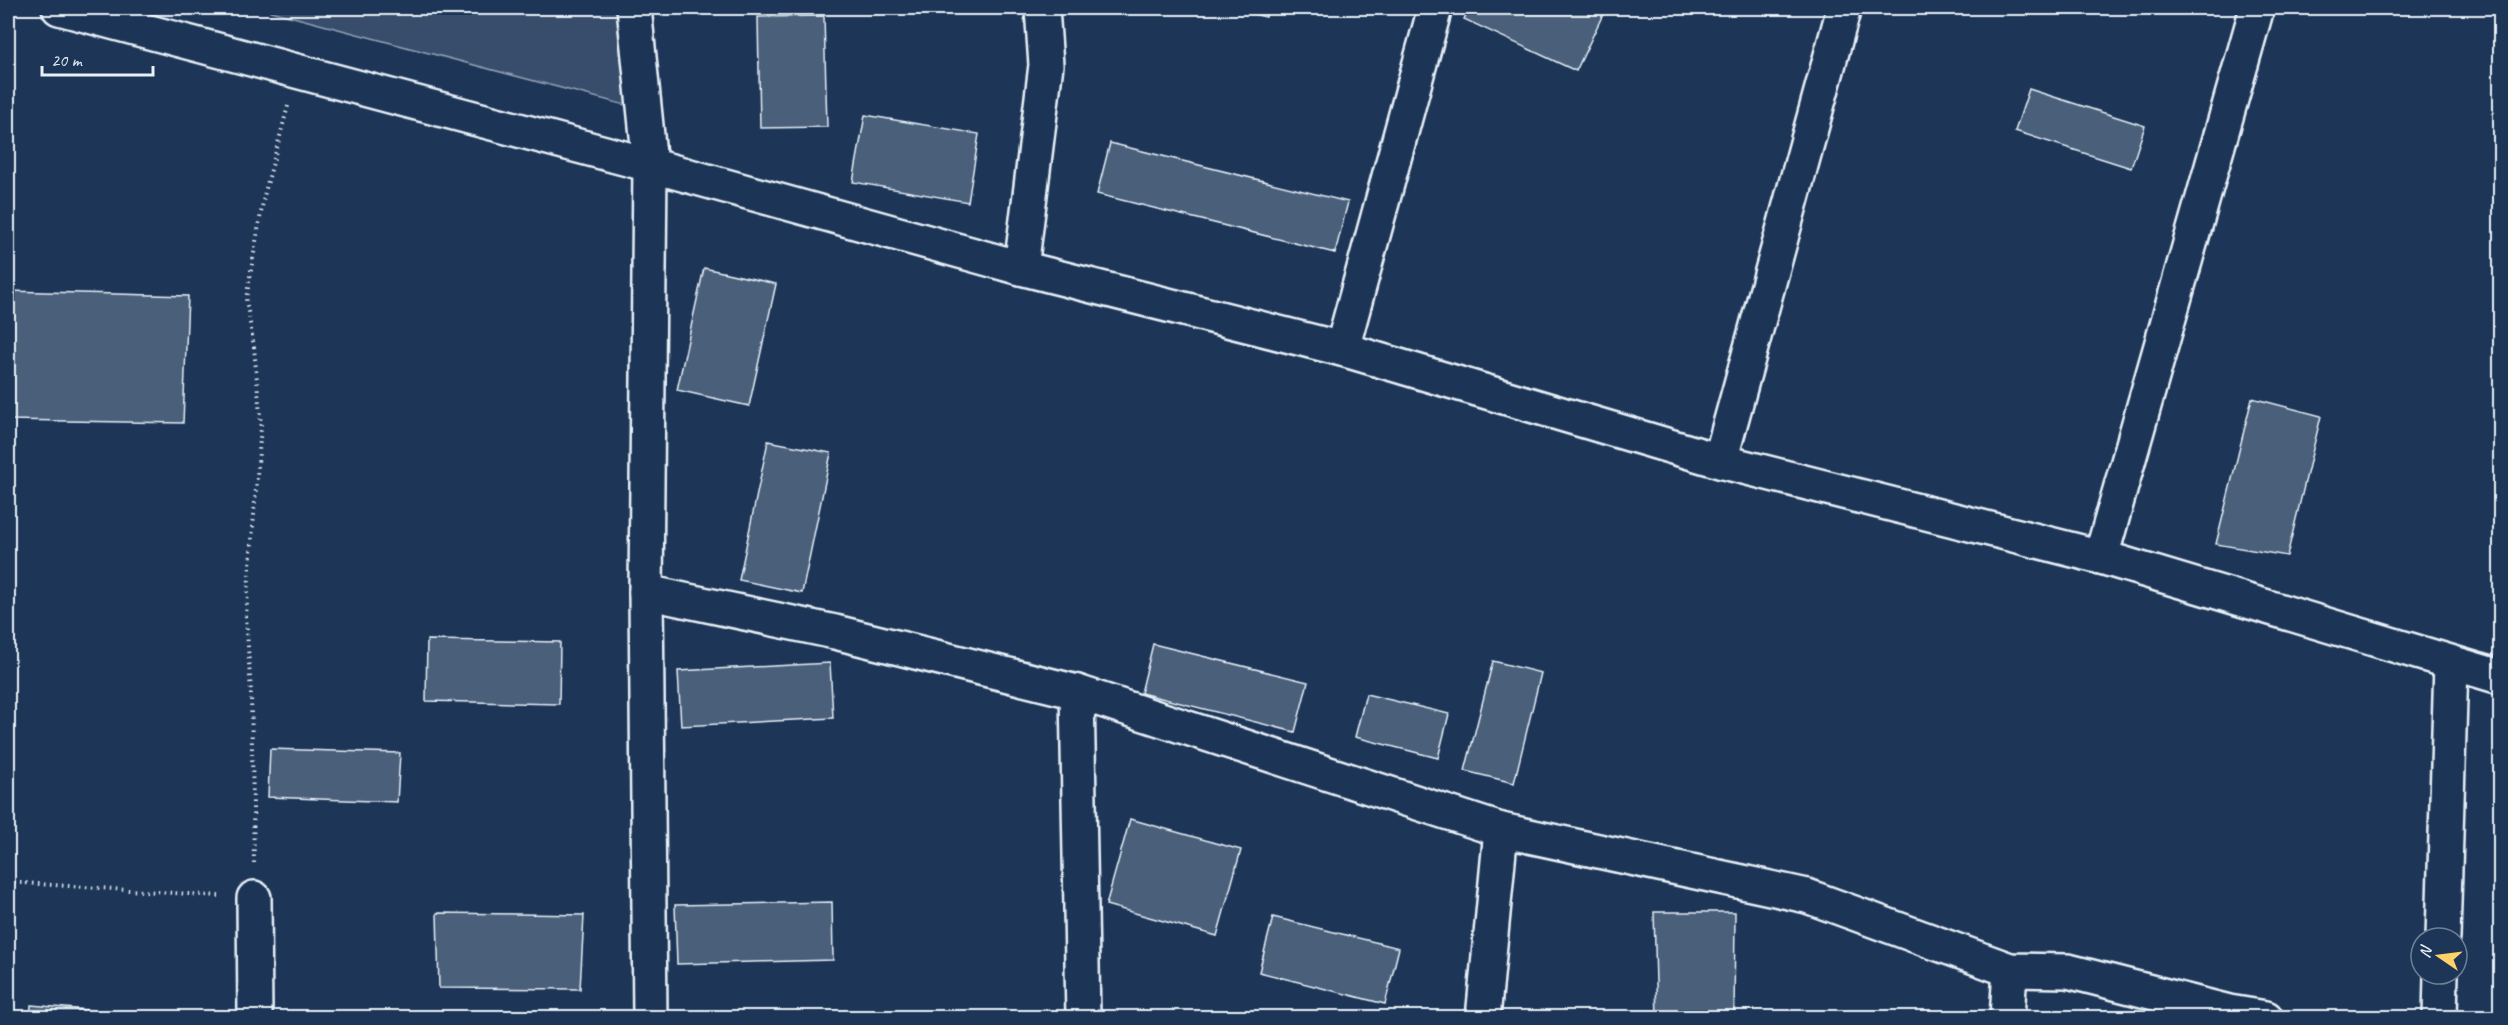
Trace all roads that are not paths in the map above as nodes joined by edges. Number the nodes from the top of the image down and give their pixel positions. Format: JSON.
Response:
{"nodes":[{"id":1,"x":59,"y":8,"type":"edge"},
{"id":2,"x":634,"y":8,"type":"edge"},
{"id":3,"x":1042,"y":8,"type":"edge"},
{"id":4,"x":1435,"y":8,"type":"edge"},
{"id":5,"x":1844,"y":8,"type":"edge"},
{"id":6,"x":2257,"y":8,"type":"edge"},
{"id":7,"x":650,"y":165,"type":"junction"},
{"id":8,"x":1021,"y":268,"type":"junction"},
{"id":9,"x":1342,"y":349,"type":"junction"},
{"id":10,"x":1720,"y":461,"type":"junction"},
{"id":11,"x":2102,"y":557,"type":"junction"},
{"id":12,"x":646,"y":592,"type":"junction"},
{"id":13,"x":2451,"y":663,"type":"junction"},
{"id":14,"x":2500,"y":677,"type":"edge"},
{"id":15,"x":1077,"y":692,"type":"junction"},
{"id":16,"x":1501,"y":830,"type":"junction"},
{"id":17,"x":254,"y":898,"type":"road end"},
{"id":18,"x":2443,"y":926,"type":"edge"},
{"id":19,"x":2010,"y":970,"type":"junction"},
{"id":20,"x":2441,"y":986,"type":"edge"},
{"id":21,"x":255,"y":1017,"type":"edge"},
{"id":22,"x":650,"y":1017,"type":"edge"},
{"id":23,"x":1083,"y":1017,"type":"edge"},
{"id":24,"x":1483,"y":1017,"type":"edge"},
{"id":25,"x":2007,"y":1017,"type":"edge"},
{"id":26,"x":2266,"y":1017,"type":"edge"},
{"id":27,"x":2440,"y":1017,"type":"edge"}],
"edges":[{"from":1,"to":7,"type":"street"},
{"from":2,"to":7,"type":"street"},
{"from":3,"to":8,"type":"street"},
{"from":4,"to":9,"type":"street"},
{"from":5,"to":10,"type":"street"},
{"from":6,"to":11,"type":"street"},
{"from":7,"to":8,"type":"street"},
{"from":7,"to":12,"type":"street"},
{"from":8,"to":9,"type":"street"},
{"from":9,"to":10,"type":"street"},
{"from":10,"to":11,"type":"street"},
{"from":11,"to":13,"type":"street"},
{"from":12,"to":15,"type":"street"},
{"from":12,"to":22,"type":"street"},
{"from":13,"to":14,"type":"street"},
{"from":13,"to":18,"type":"street"},
{"from":15,"to":16,"type":"street"},
{"from":15,"to":23,"type":"street"},
{"from":16,"to":19,"type":"street"},
{"from":16,"to":24,"type":"street"},
{"from":17,"to":21,"type":"street"},
{"from":19,"to":25,"type":"street"},
{"from":19,"to":26,"type":"street"},
{"from":20,"to":27,"type":"street"}]}
